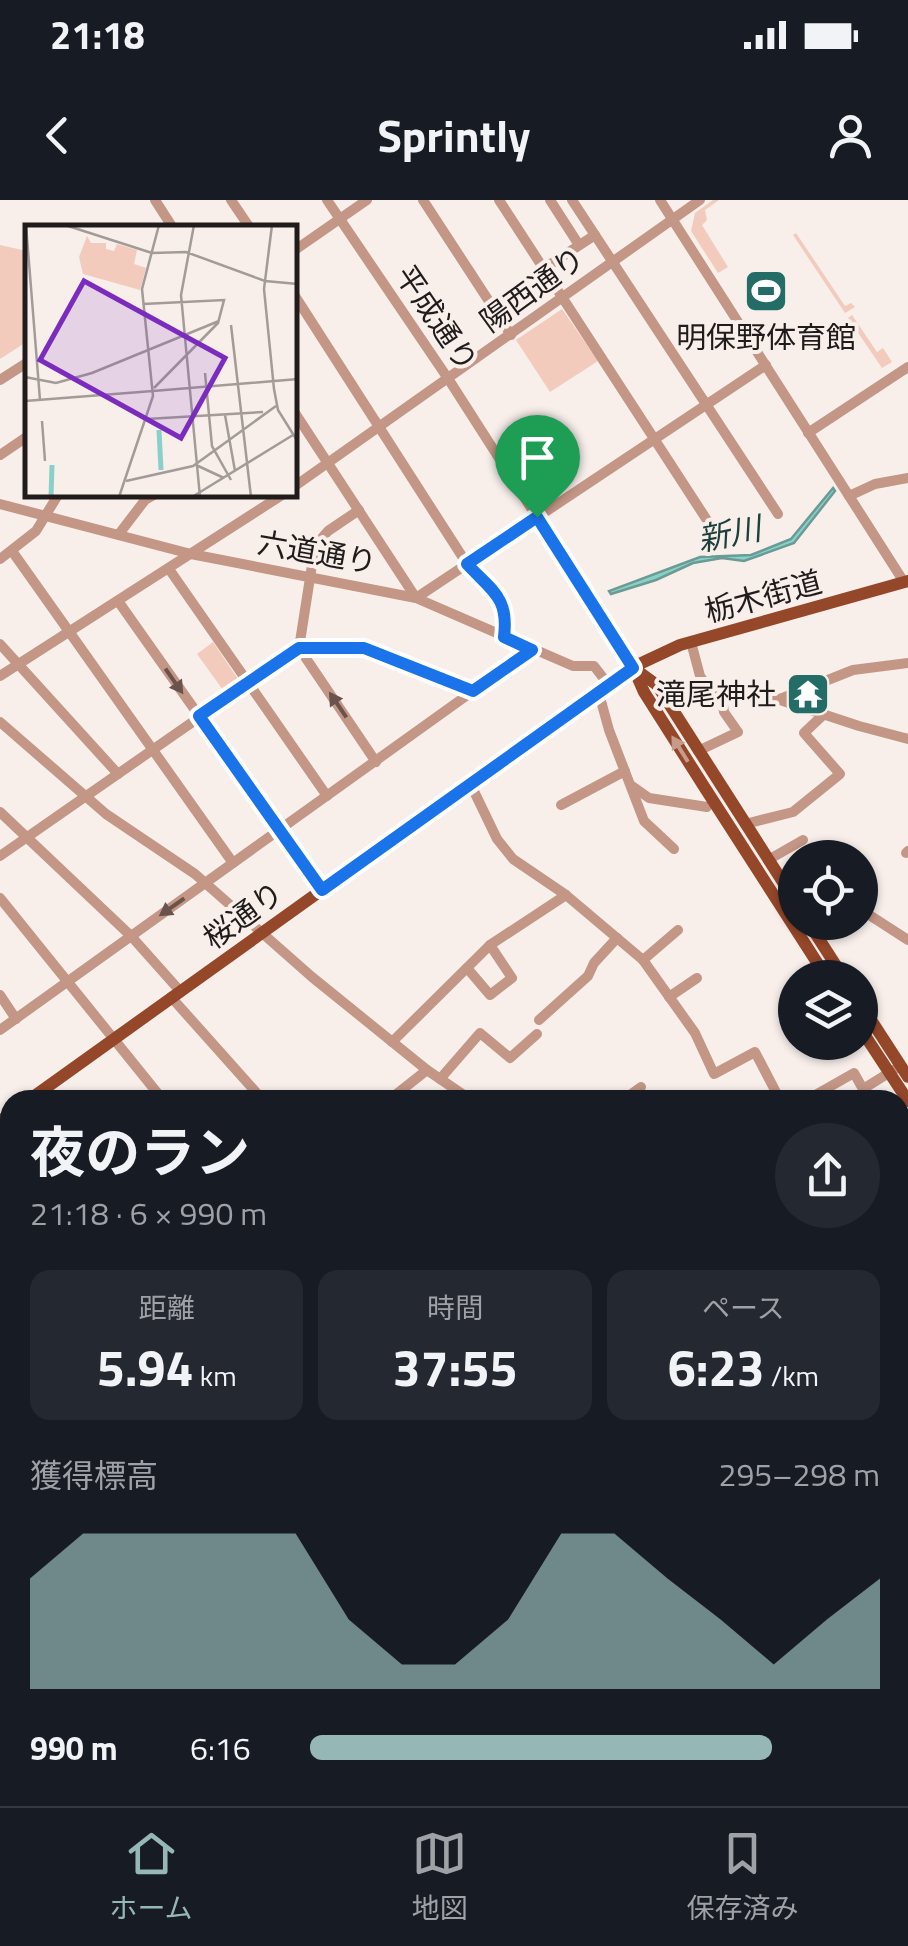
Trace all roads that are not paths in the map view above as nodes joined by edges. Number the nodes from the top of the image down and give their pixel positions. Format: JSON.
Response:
{"nodes":[{"id":1,"x":155,"y":200,"type":"edge"},
{"id":2,"x":232,"y":200,"type":"edge"},
{"id":3,"x":328,"y":200,"type":"edge"},
{"id":4,"x":367,"y":200,"type":"edge"},
{"id":5,"x":423,"y":200,"type":"edge"},
{"id":6,"x":499,"y":200,"type":"edge"},
{"id":7,"x":550,"y":200,"type":"edge"},
{"id":8,"x":572,"y":200,"type":"edge"},
{"id":9,"x":660,"y":200,"type":"edge"},
{"id":10,"x":700,"y":200,"type":"edge"},
{"id":11,"x":340,"y":218,"type":"junction"},
{"id":12,"x":672,"y":219,"type":"junction"},
{"id":13,"x":171,"y":225,"type":"edge"},
{"id":14,"x":248,"y":225,"type":"edge"},
{"id":15,"x":595,"y":235,"type":"junction"},
{"id":16,"x":580,"y":246,"type":"junction"},
{"id":17,"x":298,"y":248,"type":"edge"},
{"id":18,"x":612,"y":262,"type":"junction"},
{"id":19,"x":544,"y":269,"type":"junction"},
{"id":20,"x":562,"y":298,"type":"junction"},
{"id":21,"x":298,"y":301,"type":"edge"},
{"id":22,"x":511,"y":335,"type":"junction"},
{"id":23,"x":25,"y":364,"type":"edge"},
{"id":24,"x":766,"y":366,"type":"junction"},
{"id":25,"x":908,"y":367,"type":"edge"},
{"id":26,"x":0,"y":380,"type":"edge"},
{"id":27,"x":449,"y":380,"type":"junction"},
{"id":28,"x":707,"y":406,"type":"junction"},
{"id":29,"x":298,"y":418,"type":"edge"},
{"id":30,"x":380,"y":428,"type":"junction"},
{"id":31,"x":808,"y":433,"type":"junction"},
{"id":32,"x":25,"y":438,"type":"edge"},
{"id":33,"x":654,"y":439,"type":"junction"},
{"id":34,"x":0,"y":455,"type":"edge"},
{"id":35,"x":329,"y":464,"type":"junction"},
{"id":36,"x":908,"y":478,"type":"edge"},
{"id":37,"x":298,"y":484,"type":"edge"},
{"id":38,"x":849,"y":496,"type":"junction"},
{"id":39,"x":56,"y":498,"type":"edge"},
{"id":40,"x":146,"y":498,"type":"edge"},
{"id":41,"x":277,"y":498,"type":"edge"},
{"id":42,"x":0,"y":504,"type":"edge"},
{"id":43,"x":358,"y":510,"type":"junction"},
{"id":44,"x":46,"y":514,"type":"junction"},
{"id":45,"x":778,"y":514,"type":"dead end"},
{"id":46,"x":537,"y":517,"type":"junction"},
{"id":47,"x":119,"y":534,"type":"junction"},
{"id":48,"x":716,"y":534,"type":"dead end"},
{"id":49,"x":12,"y":551,"type":"junction"},
{"id":50,"x":191,"y":554,"type":"junction"},
{"id":51,"x":0,"y":559,"type":"edge"},
{"id":52,"x":467,"y":564,"type":"junction"},
{"id":53,"x":169,"y":569,"type":"junction"},
{"id":54,"x":308,"y":578,"type":"junction"},
{"id":55,"x":906,"y":582,"type":"edge"},
{"id":56,"x":416,"y":598,"type":"junction"},
{"id":57,"x":118,"y":601,"type":"junction"},
{"id":58,"x":69,"y":632,"type":"junction"},
{"id":59,"x":508,"y":639,"type":"junction"},
{"id":60,"x":690,"y":642,"type":"junction"},
{"id":61,"x":0,"y":644,"type":"edge"},
{"id":62,"x":299,"y":648,"type":"junction"},
{"id":63,"x":532,"y":650,"type":"junction"},
{"id":64,"x":20,"y":664,"type":"junction"},
{"id":65,"x":908,"y":664,"type":"edge"},
{"id":66,"x":633,"y":668,"type":"junction"},
{"id":67,"x":0,"y":676,"type":"edge"},
{"id":68,"x":247,"y":682,"type":"junction"},
{"id":69,"x":603,"y":687,"type":"junction"},
{"id":70,"x":473,"y":691,"type":"junction"},
{"id":71,"x":721,"y":692,"type":"junction"},
{"id":72,"x":780,"y":700,"type":"junction"},
{"id":73,"x":823,"y":715,"type":"junction"},
{"id":74,"x":199,"y":716,"type":"junction"},
{"id":75,"x":0,"y":722,"type":"edge"},
{"id":76,"x":908,"y":738,"type":"edge"},
{"id":77,"x":151,"y":750,"type":"junction"},
{"id":78,"x":698,"y":751,"type":"junction"},
{"id":79,"x":376,"y":762,"type":"junction"},
{"id":80,"x":625,"y":771,"type":"junction"},
{"id":81,"x":118,"y":774,"type":"junction"},
{"id":82,"x":470,"y":782,"type":"junction"},
{"id":83,"x":630,"y":785,"type":"junction"},
{"id":84,"x":85,"y":796,"type":"junction"},
{"id":85,"x":327,"y":796,"type":"junction"},
{"id":86,"x":560,"y":805,"type":"dead end"},
{"id":87,"x":707,"y":806,"type":"dead end"},
{"id":88,"x":0,"y":812,"type":"edge"},
{"id":89,"x":744,"y":824,"type":"junction"},
{"id":90,"x":280,"y":830,"type":"junction"},
{"id":91,"x":27,"y":837,"type":"junction"},
{"id":92,"x":674,"y":850,"type":"dead end"},
{"id":93,"x":778,"y":854,"type":"edge"},
{"id":94,"x":0,"y":856,"type":"edge"},
{"id":95,"x":768,"y":860,"type":"junction"},
{"id":96,"x":232,"y":863,"type":"junction"},
{"id":97,"x":778,"y":869,"type":"edge"},
{"id":98,"x":205,"y":884,"type":"junction"},
{"id":99,"x":322,"y":890,"type":"junction"},
{"id":100,"x":566,"y":895,"type":"junction"},
{"id":101,"x":0,"y":898,"type":"edge"},
{"id":102,"x":878,"y":918,"type":"edge"},
{"id":103,"x":678,"y":930,"type":"dead end"},
{"id":104,"x":260,"y":933,"type":"junction"},
{"id":105,"x":905,"y":933,"type":"edge"},
{"id":106,"x":131,"y":936,"type":"junction"},
{"id":107,"x":617,"y":938,"type":"junction"},
{"id":108,"x":490,"y":946,"type":"junction"},
{"id":109,"x":642,"y":960,"type":"junction"},
{"id":110,"x":816,"y":960,"type":"edge"},
{"id":111,"x":467,"y":968,"type":"junction"},
{"id":112,"x":698,"y":978,"type":"dead end"},
{"id":113,"x":70,"y":982,"type":"junction"},
{"id":114,"x":176,"y":994,"type":"junction"},
{"id":115,"x":0,"y":996,"type":"edge"},
{"id":116,"x":669,"y":998,"type":"junction"},
{"id":117,"x":16,"y":1020,"type":"junction"},
{"id":118,"x":539,"y":1020,"type":"dead end"},
{"id":119,"x":0,"y":1030,"type":"edge"},
{"id":120,"x":537,"y":1034,"type":"dead end"},
{"id":121,"x":878,"y":1035,"type":"edge"},
{"id":122,"x":115,"y":1038,"type":"junction"},
{"id":123,"x":392,"y":1042,"type":"junction"},
{"id":124,"x":878,"y":1048,"type":"edge"},
{"id":125,"x":427,"y":1070,"type":"junction"},
{"id":126,"x":899,"y":1072,"type":"edge"},
{"id":127,"x":440,"y":1078,"type":"junction"},
{"id":128,"x":641,"y":1087,"type":"dead end"},
{"id":129,"x":43,"y":1090,"type":"edge"},
{"id":130,"x":155,"y":1090,"type":"edge"},
{"id":131,"x":255,"y":1090,"type":"edge"},
{"id":132,"x":402,"y":1090,"type":"edge"},
{"id":133,"x":457,"y":1090,"type":"edge"},
{"id":134,"x":637,"y":1090,"type":"edge"},
{"id":135,"x":775,"y":1090,"type":"edge"},
{"id":136,"x":824,"y":1090,"type":"edge"}],
"edges":[{"from":1,"to":13,"type":"street"},
{"from":2,"to":14,"type":"street"},
{"from":3,"to":11,"type":"street","name":"平成通り"},
{"from":4,"to":11,"type":"street"},
{"from":5,"to":22,"type":"street"},
{"from":6,"to":19,"type":"street"},
{"from":7,"to":16,"type":"street"},
{"from":8,"to":15,"type":"street"},
{"from":9,"to":12,"type":"street"},
{"from":10,"to":12,"type":"street","name":"陽西通り"},
{"from":11,"to":17,"type":"street"},
{"from":11,"to":27,"type":"street","name":"平成通り"},
{"from":12,"to":18,"type":"street","name":"陽西通り"},
{"from":12,"to":24,"type":"street"},
{"from":15,"to":16,"type":"street"},
{"from":15,"to":18,"type":"street"},
{"from":16,"to":19,"type":"street"},
{"from":18,"to":20,"type":"street","name":"陽西通り"},
{"from":18,"to":28,"type":"street"},
{"from":19,"to":20,"type":"street"},
{"from":20,"to":22,"type":"street","name":"陽西通り"},
{"from":20,"to":33,"type":"street"},
{"from":21,"to":30,"type":"street"},
{"from":22,"to":27,"type":"street","name":"陽西通り"},
{"from":23,"to":26,"type":"street"},
{"from":24,"to":28,"type":"street"},
{"from":24,"to":31,"type":"street"},
{"from":25,"to":31,"type":"street"},
{"from":27,"to":30,"type":"street","name":"陽西通り"},
{"from":27,"to":46,"type":"street","name":"平成通り"},
{"from":28,"to":33,"type":"street"},
{"from":28,"to":45,"type":"street"},
{"from":29,"to":35,"type":"street"},
{"from":30,"to":35,"type":"street","name":"陽西通り"},
{"from":30,"to":52,"type":"street"},
{"from":31,"to":38,"type":"street"},
{"from":32,"to":34,"type":"street"},
{"from":33,"to":46,"type":"street"},
{"from":33,"to":48,"type":"street"},
{"from":35,"to":37,"type":"street","name":"陽西通り"},
{"from":35,"to":43,"type":"street"},
{"from":36,"to":38,"type":"street"},
{"from":38,"to":55,"type":"street"},
{"from":39,"to":44,"type":"street"},
{"from":40,"to":47,"type":"street"},
{"from":41,"to":50,"type":"street"},
{"from":42,"to":44,"type":"street","name":"六道通り"},
{"from":43,"to":54,"type":"street"},
{"from":43,"to":56,"type":"street"},
{"from":44,"to":47,"type":"street","name":"六道通り"},
{"from":44,"to":49,"type":"street"},
{"from":46,"to":52,"type":"street"},
{"from":46,"to":66,"type":"street","name":"平成通り"},
{"from":47,"to":50,"type":"street","name":"六道通り"},
{"from":49,"to":51,"type":"street"},
{"from":49,"to":58,"type":"street"},
{"from":50,"to":53,"type":"street"},
{"from":50,"to":54,"type":"street","name":"六道通り"},
{"from":52,"to":56,"type":"street"},
{"from":52,"to":59,"type":"street"},
{"from":53,"to":57,"type":"street"},
{"from":53,"to":68,"type":"street"},
{"from":54,"to":56,"type":"street","name":"六道通り"},
{"from":54,"to":62,"type":"street"},
{"from":55,"to":60,"type":"main road","name":"栃木街道"},
{"from":56,"to":59,"type":"street","name":"六道通り"},
{"from":57,"to":58,"type":"street"},
{"from":57,"to":74,"type":"street","one_way":true},
{"from":58,"to":64,"type":"street"},
{"from":58,"to":77,"type":"street"},
{"from":59,"to":63,"type":"street","name":"六道通り"},
{"from":60,"to":66,"type":"main road","name":"栃木街道"},
{"from":60,"to":71,"type":"street"},
{"from":61,"to":64,"type":"street"},
{"from":62,"to":68,"type":"street"},
{"from":62,"to":70,"type":"street"},
{"from":79,"to":62,"type":"street","one_way":true},
{"from":63,"to":69,"type":"street","name":"六道通り"},
{"from":63,"to":70,"type":"street"},
{"from":64,"to":67,"type":"street"},
{"from":64,"to":81,"type":"street"},
{"from":65,"to":72,"type":"street"},
{"from":66,"to":69,"type":"main road","name":"桜通り"},
{"from":66,"to":78,"type":"main road"},
{"from":110,"to":66,"type":"main road","one_way":true},
{"from":68,"to":74,"type":"street"},
{"from":68,"to":85,"type":"street"},
{"from":69,"to":80,"type":"street"},
{"from":69,"to":82,"type":"main road","name":"桜通り"},
{"from":70,"to":79,"type":"street"},
{"from":71,"to":72,"type":"street"},
{"from":71,"to":78,"type":"street"},
{"from":72,"to":73,"type":"street"},
{"from":73,"to":76,"type":"street"},
{"from":73,"to":89,"type":"street"},
{"from":74,"to":77,"type":"street"},
{"from":74,"to":90,"type":"street"},
{"from":75,"to":84,"type":"street"},
{"from":77,"to":81,"type":"street"},
{"from":77,"to":96,"type":"street"},
{"from":78,"to":89,"type":"main road"},
{"from":79,"to":85,"type":"street"},
{"from":80,"to":83,"type":"street"},
{"from":80,"to":86,"type":"street"},
{"from":81,"to":84,"type":"street"},
{"from":82,"to":99,"type":"main road","name":"桜通り"},
{"from":82,"to":100,"type":"street"},
{"from":83,"to":87,"type":"street"},
{"from":83,"to":92,"type":"street"},
{"from":84,"to":91,"type":"street"},
{"from":84,"to":98,"type":"street"},
{"from":85,"to":90,"type":"street"},
{"from":88,"to":91,"type":"street"},
{"from":89,"to":95,"type":"main road"},
{"from":90,"to":96,"type":"street"},
{"from":90,"to":99,"type":"street"},
{"from":91,"to":94,"type":"street"},
{"from":91,"to":106,"type":"street"},
{"from":93,"to":95,"type":"street"},
{"from":95,"to":97,"type":"main road"},
{"from":96,"to":98,"type":"street"},
{"from":98,"to":104,"type":"street"},
{"from":98,"to":106,"type":"street","one_way":true},
{"from":99,"to":104,"type":"main road","name":"桜通り"},
{"from":100,"to":107,"type":"street"},
{"from":100,"to":108,"type":"street"},
{"from":101,"to":113,"type":"street"},
{"from":102,"to":105,"type":"street"},
{"from":103,"to":109,"type":"street"},
{"from":104,"to":114,"type":"main road","name":"桜通り"},
{"from":104,"to":123,"type":"street"},
{"from":106,"to":113,"type":"street"},
{"from":106,"to":114,"type":"street"},
{"from":107,"to":109,"type":"street"},
{"from":107,"to":118,"type":"street"},
{"from":108,"to":111,"type":"street"},
{"from":108,"to":111,"type":"street"},
{"from":109,"to":116,"type":"street"},
{"from":111,"to":123,"type":"street"},
{"from":112,"to":116,"type":"street"},
{"from":113,"to":117,"type":"street"},
{"from":113,"to":122,"type":"street"},
{"from":114,"to":122,"type":"main road","name":"桜通り"},
{"from":114,"to":131,"type":"street"},
{"from":115,"to":117,"type":"street"},
{"from":116,"to":135,"type":"street"},
{"from":117,"to":119,"type":"street"},
{"from":120,"to":127,"type":"street"},
{"from":121,"to":126,"type":"main road"},
{"from":122,"to":129,"type":"main road","name":"桜通り"},
{"from":122,"to":130,"type":"street"},
{"from":123,"to":125,"type":"street"},
{"from":124,"to":126,"type":"main road"},
{"from":125,"to":127,"type":"street"},
{"from":125,"to":132,"type":"street"},
{"from":126,"to":136,"type":"street"},
{"from":127,"to":133,"type":"street"},
{"from":128,"to":134,"type":"street"}]}
